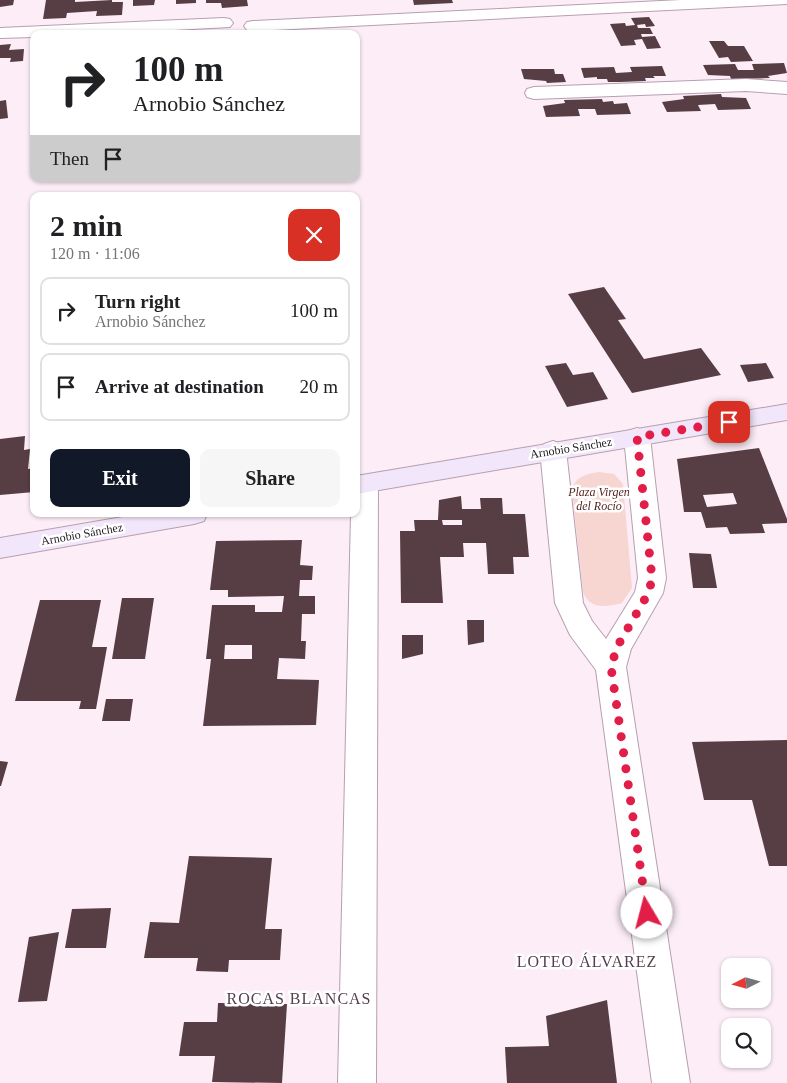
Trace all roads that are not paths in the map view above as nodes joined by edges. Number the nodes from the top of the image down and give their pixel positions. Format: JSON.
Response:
{"nodes":[{"id":1,"x":784,"y":0,"type":"edge"},
{"id":2,"x":609,"y":4,"type":"edge"},
{"id":3,"x":224,"y":23,"type":"dead end"},
{"id":4,"x":254,"y":26,"type":"dead end"},
{"id":5,"x":67,"y":30,"type":"edge"},
{"id":6,"x":30,"y":32,"type":"edge"},
{"id":7,"x":0,"y":33,"type":"edge"},
{"id":8,"x":787,"y":88,"type":"edge"},
{"id":9,"x":534,"y":93,"type":"dead end"},
{"id":10,"x":787,"y":412,"type":"edge"},
{"id":11,"x":637,"y":437,"type":"junction"},
{"id":12,"x":553,"y":450,"type":"junction"},
{"id":13,"x":361,"y":484,"type":"edge"},
{"id":14,"x":177,"y":517,"type":"edge"},
{"id":15,"x":0,"y":548,"type":"edge"},
{"id":16,"x":574,"y":616,"type":"junction"},
{"id":17,"x":634,"y":618,"type":"junction"},
{"id":18,"x":611,"y":667,"type":"junction"},
{"id":19,"x":357,"y":1083,"type":"edge"},
{"id":20,"x":672,"y":1083,"type":"edge"}],
"edges":[{"from":1,"to":2,"type":"street"},
{"from":2,"to":4,"type":"street"},
{"from":3,"to":5,"type":"street"},
{"from":6,"to":7,"type":"street"},
{"from":8,"to":9,"type":"street"},
{"from":10,"to":11,"type":"street","name":"Arnobio Sánchez"},
{"from":11,"to":12,"type":"street","name":"Arnobio Sánchez"},
{"from":11,"to":17,"type":"street"},
{"from":12,"to":13,"type":"street","name":"Arnobio Sánchez"},
{"from":12,"to":16,"type":"street"},
{"from":13,"to":19,"type":"street"},
{"from":14,"to":15,"type":"street","name":"Arnobio Sánchez"},
{"from":16,"to":17,"type":"street"},
{"from":16,"to":18,"type":"street"},
{"from":17,"to":18,"type":"street"},
{"from":18,"to":20,"type":"street"}]}
